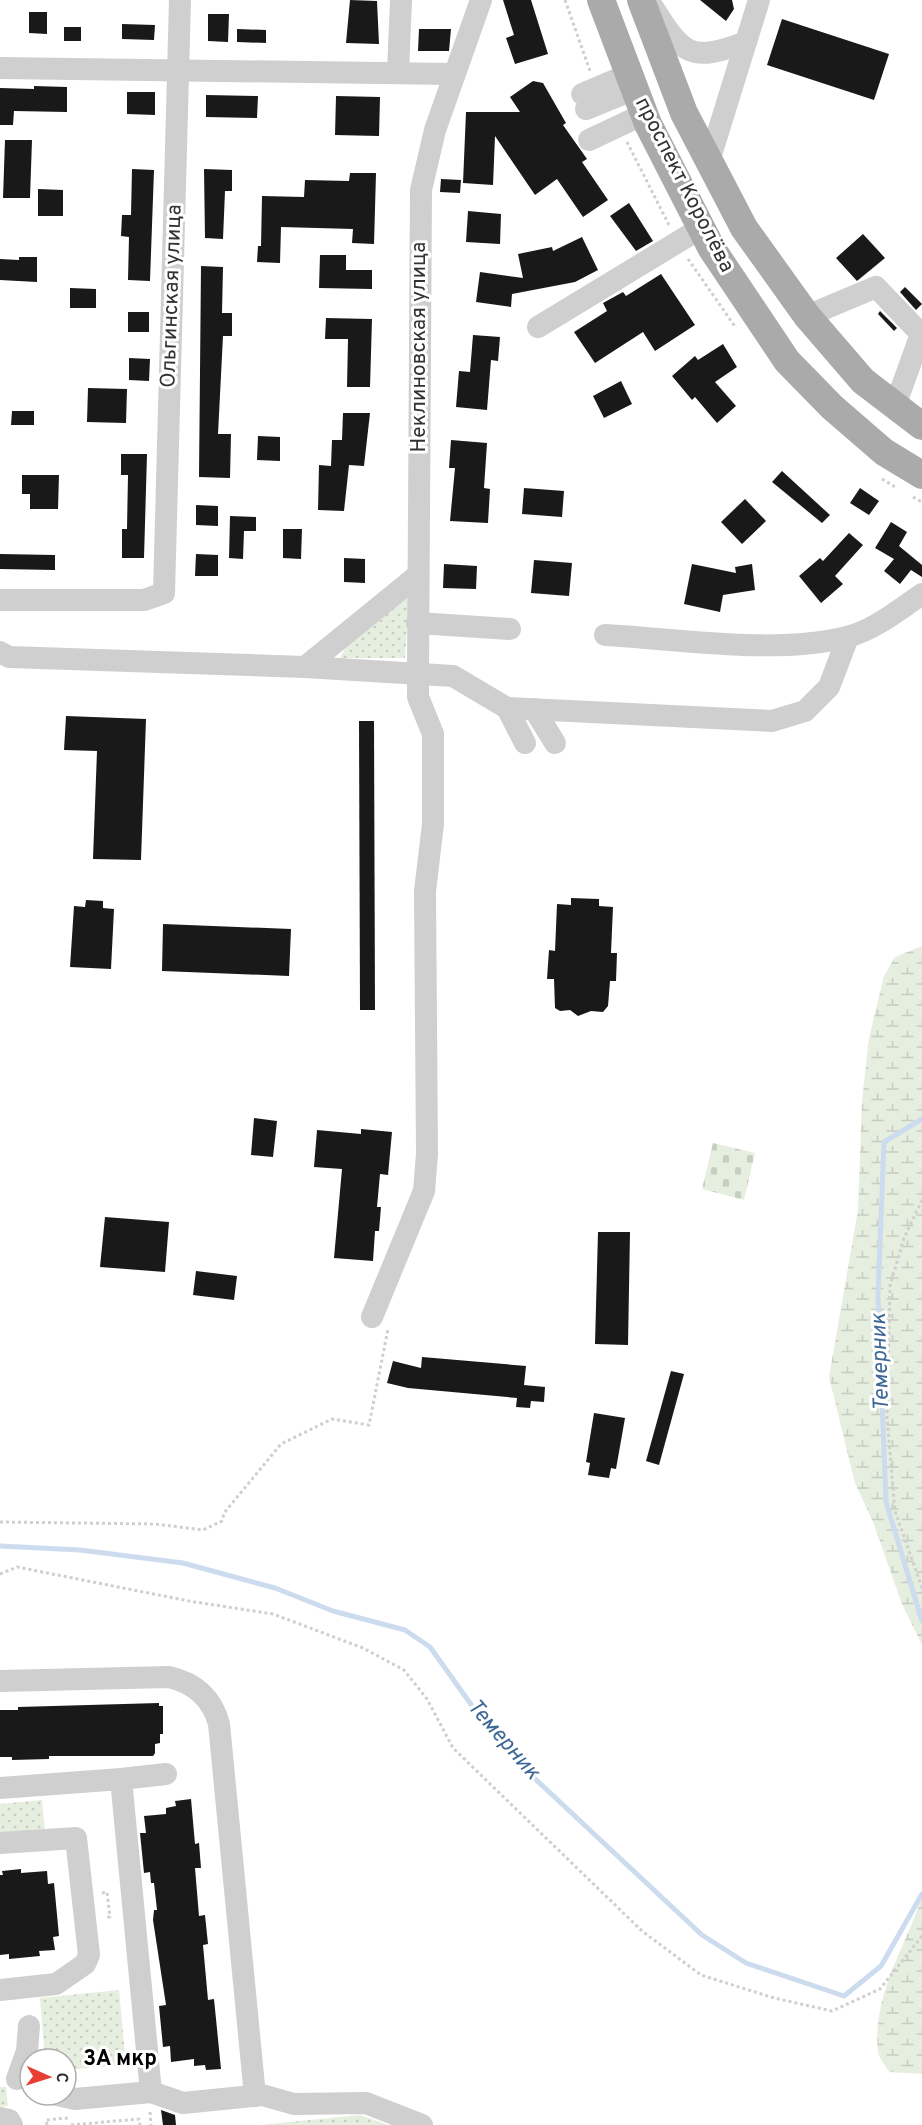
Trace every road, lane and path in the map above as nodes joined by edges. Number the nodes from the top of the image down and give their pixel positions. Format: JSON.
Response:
{"nodes":[{"id":1,"x":180,"y":0,"type":"edge"},
{"id":2,"x":400,"y":0,"type":"edge"},
{"id":3,"x":481,"y":0,"type":"edge"},
{"id":4,"x":601,"y":0,"type":"edge"},
{"id":5,"x":641,"y":0,"type":"edge"},
{"id":6,"x":648,"y":0,"type":"edge"},
{"id":7,"x":759,"y":0,"type":"edge"},
{"id":8,"x":746,"y":42,"type":"junction"},
{"id":9,"x":0,"y":68,"type":"edge"},
{"id":10,"x":178,"y":70,"type":"junction"},
{"id":11,"x":398,"y":72,"type":"junction"},
{"id":12,"x":452,"y":74,"type":"junction"},
{"id":13,"x":636,"y":92,"type":"junction"},
{"id":14,"x":584,"y":101,"type":"dead end"},
{"id":15,"x":589,"y":140,"type":"dead end"},
{"id":16,"x":710,"y":158,"type":"junction"},
{"id":17,"x":701,"y":228,"type":"junction"},
{"id":18,"x":807,"y":316,"type":"junction"},
{"id":19,"x":538,"y":327,"type":"dead end"},
{"id":20,"x":895,"y":406,"type":"junction"},
{"id":21,"x":922,"y":426,"type":"edge"},
{"id":22,"x":922,"y":475,"type":"edge"},
{"id":23,"x":418,"y":575,"type":"junction"},
{"id":24,"x":922,"y":594,"type":"edge"},
{"id":25,"x":0,"y":600,"type":"edge"},
{"id":26,"x":417,"y":623,"type":"junction"},
{"id":27,"x":510,"y":629,"type":"dead end"},
{"id":28,"x":605,"y":635,"type":"dead end"},
{"id":29,"x":848,"y":637,"type":"junction"},
{"id":30,"x":0,"y":652,"type":"edge"},
{"id":31,"x":305,"y":667,"type":"junction"},
{"id":32,"x":418,"y":674,"type":"junction"},
{"id":33,"x":507,"y":708,"type":"junction"},
{"id":34,"x":534,"y":709,"type":"junction"},
{"id":35,"x":525,"y":743,"type":"dead end"},
{"id":36,"x":555,"y":743,"type":"dead end"},
{"id":37,"x":922,"y":1200,"type":"edge"},
{"id":38,"x":372,"y":1317,"type":"joint"},
{"id":39,"x":0,"y":1522,"type":"edge"},
{"id":40,"x":0,"y":1574,"type":"edge"},
{"id":41,"x":922,"y":1588,"type":"edge"},
{"id":42,"x":0,"y":1681,"type":"edge"},
{"id":43,"x":166,"y":1774,"type":"dead end"},
{"id":44,"x":121,"y":1779,"type":"junction"},
{"id":45,"x":0,"y":1788,"type":"edge"},
{"id":46,"x":0,"y":1843,"type":"edge"},
{"id":47,"x":107,"y":1892,"type":"dead end"},
{"id":48,"x":110,"y":1917,"type":"dead end"},
{"id":49,"x":922,"y":1936,"type":"edge"},
{"id":50,"x":0,"y":1990,"type":"edge"},
{"id":51,"x":28,"y":2026,"type":"dead end"},
{"id":52,"x":16,"y":2080,"type":"edge"},
{"id":53,"x":255,"y":2096,"type":"junction"},
{"id":54,"x":78,"y":2099,"type":"edge"},
{"id":55,"x":151,"y":2101,"type":"junction"},
{"id":56,"x":0,"y":2118,"type":"edge"},
{"id":57,"x":12,"y":2125,"type":"edge"},
{"id":58,"x":71,"y":2125,"type":"edge"},
{"id":59,"x":140,"y":2125,"type":"edge"},
{"id":60,"x":151,"y":2125,"type":"edge"},
{"id":61,"x":422,"y":2125,"type":"edge"}],
"edges":[{"from":1,"to":10,"type":"street","name":"Ольгинская улица"},
{"from":2,"to":11,"type":"street"},
{"from":3,"to":12,"type":"street","name":"Неклиновская улица"},
{"from":4,"to":13,"type":"main road","name":"проспект Королёва"},
{"from":5,"to":16,"type":"main road","name":"проспект Королёва"},
{"from":6,"to":8,"type":"street"},
{"from":7,"to":8,"type":"street"},
{"from":8,"to":16,"type":"street"},
{"from":9,"to":10,"type":"street"},
{"from":10,"to":11,"type":"street"},
{"from":10,"to":25,"type":"street","name":"Ольгинская улица"},
{"from":11,"to":12,"type":"street"},
{"from":12,"to":23,"type":"street","name":"Неклиновская улица"},
{"from":13,"to":14,"type":"street"},
{"from":13,"to":15,"type":"street"},
{"from":13,"to":17,"type":"main road","name":"проспект Королёва"},
{"from":16,"to":18,"type":"main road","name":"проспект Королёва"},
{"from":17,"to":19,"type":"street"},
{"from":17,"to":22,"type":"main road","name":"проспект Королёва"},
{"from":18,"to":20,"type":"main road","name":"проспект Королёва"},
{"from":18,"to":20,"type":"street"},
{"from":20,"to":21,"type":"main road","name":"проспект Королёва"},
{"from":23,"to":26,"type":"street","name":"Неклиновская улица"},
{"from":23,"to":31,"type":"street"},
{"from":24,"to":29,"type":"street"},
{"from":26,"to":27,"type":"street"},
{"from":26,"to":32,"type":"street","name":"Неклиновская улица"},
{"from":28,"to":29,"type":"street"},
{"from":29,"to":34,"type":"street"},
{"from":30,"to":31,"type":"street"},
{"from":31,"to":32,"type":"street"},
{"from":32,"to":33,"type":"street"},
{"from":32,"to":38,"type":"street","name":"Неклиновская улица"},
{"from":33,"to":34,"type":"street"},
{"from":33,"to":35,"type":"street"},
{"from":34,"to":36,"type":"street"},
{"from":37,"to":41,"type":"path"},
{"from":38,"to":39,"type":"path"},
{"from":40,"to":49,"type":"path"},
{"from":42,"to":53,"type":"street"},
{"from":43,"to":44,"type":"street"},
{"from":44,"to":45,"type":"street"},
{"from":44,"to":55,"type":"street"},
{"from":46,"to":50,"type":"street"},
{"from":47,"to":48,"type":"path"},
{"from":51,"to":52,"type":"street"},
{"from":53,"to":55,"type":"street"},
{"from":53,"to":61,"type":"street"},
{"from":54,"to":55,"type":"street"},
{"from":55,"to":60,"type":"path"},
{"from":56,"to":57,"type":"street"},
{"from":58,"to":59,"type":"path"}]}
